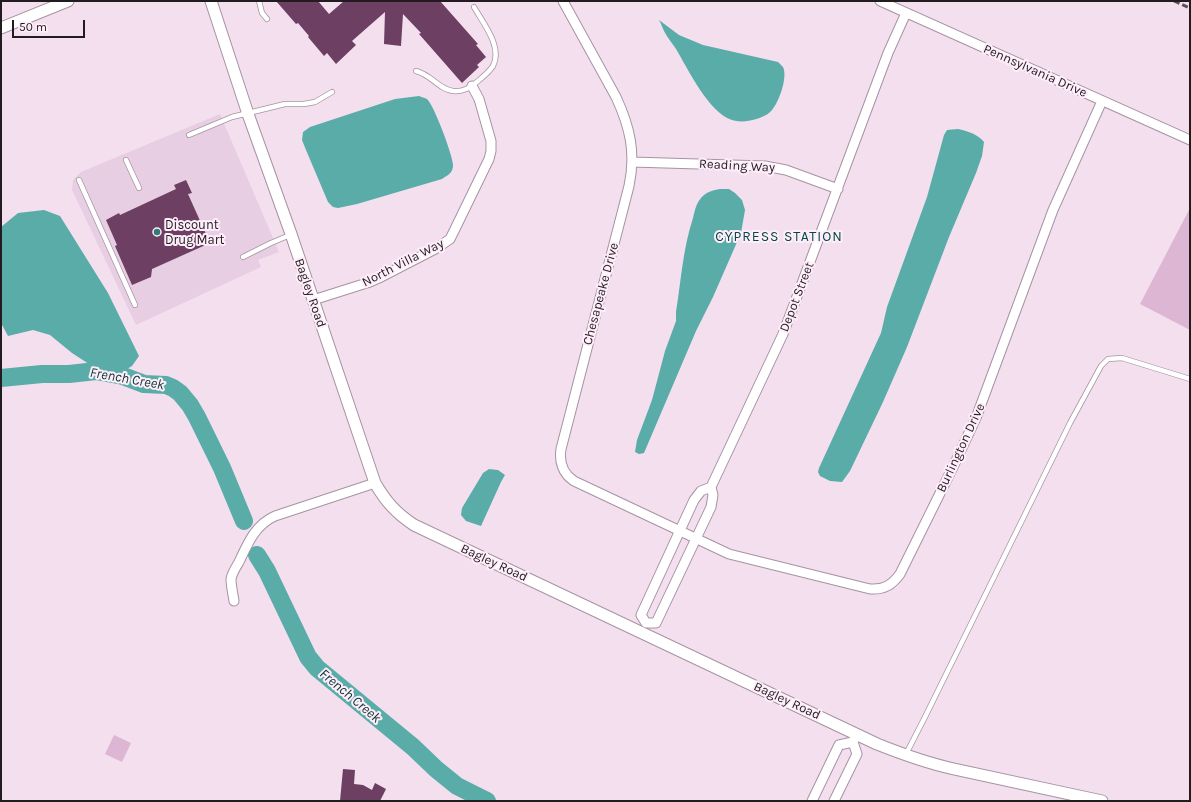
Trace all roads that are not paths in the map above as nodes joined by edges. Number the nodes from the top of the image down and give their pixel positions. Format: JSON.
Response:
{"nodes":[{"id":1,"x":68,"y":1,"type":"edge"},
{"id":2,"x":211,"y":1,"type":"edge"},
{"id":3,"x":259,"y":1,"type":"edge"},
{"id":4,"x":563,"y":1,"type":"edge"},
{"id":5,"x":880,"y":1,"type":"edge"},
{"id":6,"x":474,"y":8,"type":"dead end"},
{"id":7,"x":906,"y":13,"type":"junction"},
{"id":8,"x":267,"y":19,"type":"dead end"},
{"id":9,"x":1,"y":28,"type":"edge"},
{"id":10,"x":416,"y":71,"type":"dead end"},
{"id":11,"x":472,"y":86,"type":"junction"},
{"id":12,"x":332,"y":92,"type":"dead end"},
{"id":13,"x":1102,"y":101,"type":"junction"},
{"id":14,"x":248,"y":114,"type":"junction"},
{"id":15,"x":188,"y":135,"type":"dead end"},
{"id":16,"x":1190,"y":140,"type":"edge"},
{"id":17,"x":126,"y":160,"type":"dead end"},
{"id":18,"x":632,"y":162,"type":"junction"},
{"id":19,"x":79,"y":180,"type":"dead end"},
{"id":20,"x":139,"y":188,"type":"dead end"},
{"id":21,"x":838,"y":188,"type":"junction"},
{"id":22,"x":291,"y":234,"type":"junction"},
{"id":23,"x":243,"y":257,"type":"dead end"},
{"id":24,"x":313,"y":300,"type":"junction"},
{"id":25,"x":135,"y":305,"type":"dead end"},
{"id":26,"x":1190,"y":379,"type":"edge"},
{"id":27,"x":375,"y":483,"type":"junction"},
{"id":28,"x":711,"y":487,"type":"junction"},
{"id":29,"x":680,"y":531,"type":"junction"},
{"id":30,"x":696,"y":539,"type":"junction"},
{"id":31,"x":234,"y":601,"type":"dead end"},
{"id":32,"x":644,"y":628,"type":"junction"},
{"id":33,"x":854,"y":738,"type":"junction"},
{"id":34,"x":905,"y":755,"type":"junction"},
{"id":35,"x":812,"y":801,"type":"edge"},
{"id":36,"x":834,"y":801,"type":"edge"},
{"id":37,"x":1102,"y":801,"type":"edge"}],
"edges":[{"from":1,"to":9,"type":"street"},
{"from":2,"to":14,"type":"street","name":"Bagley Road"},
{"from":3,"to":8,"type":"lane"},
{"from":4,"to":18,"type":"street","name":"Chesapeake Drive"},
{"from":5,"to":7,"type":"street","name":"Pennsylvania Drive"},
{"from":6,"to":11,"type":"lane"},
{"from":7,"to":13,"type":"street","name":"Pennsylvania Drive"},
{"from":7,"to":21,"type":"street","name":"Depot Street"},
{"from":10,"to":11,"type":"lane"},
{"from":11,"to":24,"type":"street","name":"North Villa Way"},
{"from":12,"to":14,"type":"lane"},
{"from":13,"to":16,"type":"street","name":"Pennsylvania Drive"},
{"from":13,"to":30,"type":"street","name":"Burlington Drive"},
{"from":14,"to":15,"type":"lane"},
{"from":14,"to":22,"type":"street","name":"Bagley Road"},
{"from":17,"to":20,"type":"lane"},
{"from":18,"to":21,"type":"street","name":"Reading Way"},
{"from":18,"to":29,"type":"street","name":"Chesapeake Drive"},
{"from":19,"to":25,"type":"lane"},
{"from":21,"to":28,"type":"street","name":"Depot Street"},
{"from":22,"to":23,"type":"lane"},
{"from":22,"to":24,"type":"street","name":"Bagley Road"},
{"from":24,"to":27,"type":"street","name":"Bagley Road"},
{"from":26,"to":34,"type":"lane"},
{"from":27,"to":31,"type":"street"},
{"from":27,"to":32,"type":"street","name":"Bagley Road"},
{"from":28,"to":29,"type":"street"},
{"from":28,"to":30,"type":"street","name":"Depot Street"},
{"from":29,"to":30,"type":"street","name":"Burlington Drive"},
{"from":29,"to":32,"type":"street"},
{"from":30,"to":32,"type":"street","name":"Depot Street"},
{"from":32,"to":33,"type":"street","name":"Bagley Road"},
{"from":33,"to":34,"type":"street","name":"Bagley Road"},
{"from":33,"to":35,"type":"street"},
{"from":33,"to":36,"type":"street"},
{"from":34,"to":37,"type":"street","name":"Bagley Road"}]}
